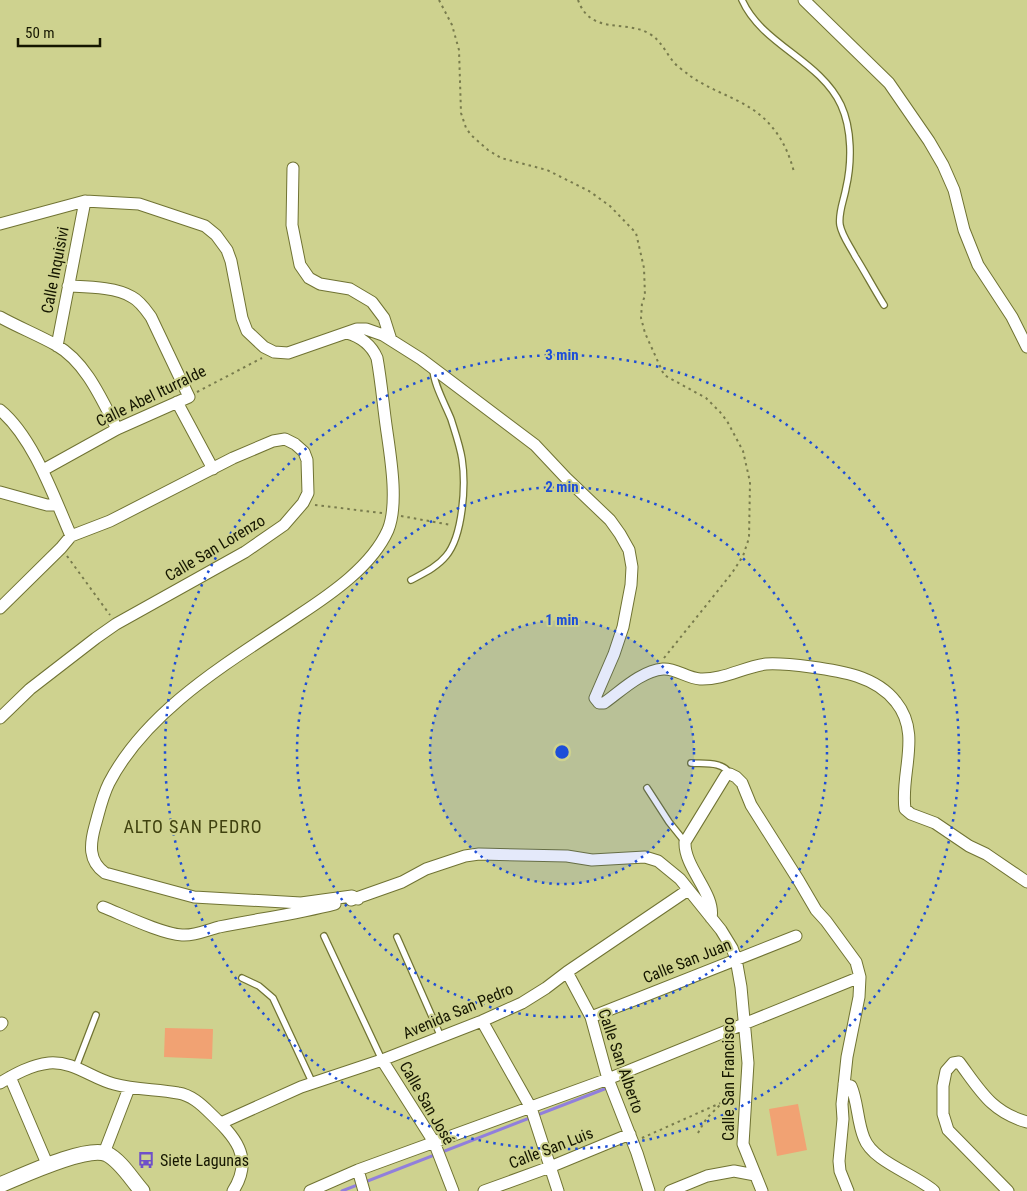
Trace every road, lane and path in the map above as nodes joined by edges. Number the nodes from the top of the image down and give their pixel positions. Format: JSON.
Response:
{"nodes":[{"id":1,"x":439,"y":0,"type":"edge"},
{"id":2,"x":578,"y":0,"type":"edge"},
{"id":3,"x":742,"y":0,"type":"edge"},
{"id":4,"x":804,"y":0,"type":"edge"},
{"id":5,"x":293,"y":168,"type":"dead end"},
{"id":6,"x":794,"y":172,"type":"dead end"},
{"id":7,"x":85,"y":201,"type":"junction"},
{"id":8,"x":1,"y":226,"type":"edge"},
{"id":9,"x":68,"y":286,"type":"junction"},
{"id":10,"x":884,"y":305,"type":"dead end"},
{"id":11,"x":0,"y":318,"type":"edge"},
{"id":12,"x":347,"y":333,"type":"junction"},
{"id":13,"x":391,"y":340,"type":"junction"},
{"id":14,"x":57,"y":346,"type":"junction"},
{"id":15,"x":1027,"y":346,"type":"edge"},
{"id":16,"x":274,"y":352,"type":"junction"},
{"id":17,"x":433,"y":368,"type":"junction"},
{"id":18,"x":188,"y":397,"type":"junction"},
{"id":19,"x":177,"y":402,"type":"junction"},
{"id":20,"x":0,"y":410,"type":"edge"},
{"id":21,"x":117,"y":429,"type":"junction"},
{"id":22,"x":213,"y":469,"type":"junction"},
{"id":23,"x":43,"y":470,"type":"junction"},
{"id":24,"x":0,"y":492,"type":"edge"},
{"id":25,"x":58,"y":506,"type":"junction"},
{"id":26,"x":71,"y":536,"type":"junction"},
{"id":27,"x":61,"y":548,"type":"junction"},
{"id":28,"x":411,"y":580,"type":"dead end"},
{"id":29,"x":0,"y":608,"type":"edge"},
{"id":30,"x":116,"y":624,"type":"junction"},
{"id":31,"x":663,"y":669,"type":"junction"},
{"id":32,"x":0,"y":718,"type":"edge"},
{"id":33,"x":691,"y":763,"type":"dead end"},
{"id":34,"x":730,"y":774,"type":"junction"},
{"id":35,"x":647,"y":788,"type":"dead end"},
{"id":36,"x":685,"y":842,"type":"junction"},
{"id":37,"x":1027,"y":882,"type":"edge"},
{"id":38,"x":688,"y":890,"type":"junction"},
{"id":39,"x":358,"y":899,"type":"junction"},
{"id":40,"x":103,"y":907,"type":"dead end"},
{"id":41,"x":711,"y":918,"type":"junction"},
{"id":42,"x":324,"y":936,"type":"dead end"},
{"id":43,"x":796,"y":936,"type":"dead end"},
{"id":44,"x":397,"y":937,"type":"dead end"},
{"id":45,"x":736,"y":959,"type":"junction"},
{"id":46,"x":567,"y":972,"type":"junction"},
{"id":47,"x":860,"y":977,"type":"junction"},
{"id":48,"x":242,"y":978,"type":"dead end"},
{"id":49,"x":96,"y":1015,"type":"dead end"},
{"id":50,"x":591,"y":1017,"type":"junction"},
{"id":51,"x":482,"y":1021,"type":"junction"},
{"id":52,"x":745,"y":1023,"type":"junction"},
{"id":53,"x":441,"y":1037,"type":"junction"},
{"id":54,"x":382,"y":1060,"type":"junction"},
{"id":55,"x":748,"y":1063,"type":"junction"},
{"id":56,"x":76,"y":1067,"type":"junction"},
{"id":57,"x":10,"y":1077,"type":"junction"},
{"id":58,"x":608,"y":1079,"type":"junction"},
{"id":59,"x":0,"y":1083,"type":"edge"},
{"id":60,"x":313,"y":1084,"type":"junction"},
{"id":61,"x":844,"y":1084,"type":"junction"},
{"id":62,"x":129,"y":1088,"type":"junction"},
{"id":63,"x":725,"y":1101,"type":"junction"},
{"id":64,"x":531,"y":1108,"type":"junction"},
{"id":65,"x":1027,"y":1122,"type":"edge"},
{"id":66,"x":221,"y":1123,"type":"junction"},
{"id":67,"x":698,"y":1133,"type":"dead end"},
{"id":68,"x":632,"y":1138,"type":"junction"},
{"id":69,"x":434,"y":1142,"type":"junction"},
{"id":70,"x":104,"y":1153,"type":"junction"},
{"id":71,"x":48,"y":1166,"type":"junction"},
{"id":72,"x":550,"y":1167,"type":"junction"},
{"id":73,"x":358,"y":1170,"type":"junction"},
{"id":74,"x":755,"y":1175,"type":"junction"},
{"id":75,"x":0,"y":1185,"type":"edge"},
{"id":76,"x":142,"y":1191,"type":"edge"},
{"id":77,"x":233,"y":1191,"type":"edge"},
{"id":78,"x":310,"y":1191,"type":"edge"},
{"id":79,"x":364,"y":1191,"type":"edge"},
{"id":80,"x":453,"y":1191,"type":"edge"},
{"id":81,"x":484,"y":1191,"type":"edge"},
{"id":82,"x":558,"y":1191,"type":"edge"},
{"id":83,"x":649,"y":1191,"type":"edge"},
{"id":84,"x":670,"y":1191,"type":"edge"},
{"id":85,"x":762,"y":1191,"type":"edge"},
{"id":86,"x":848,"y":1191,"type":"edge"},
{"id":87,"x":934,"y":1191,"type":"edge"},
{"id":88,"x":1008,"y":1191,"type":"edge"}],
"edges":[{"from":1,"to":31,"type":"path"},
{"from":2,"to":6,"type":"path"},
{"from":3,"to":10,"type":"lane"},
{"from":4,"to":15,"type":"street"},
{"from":5,"to":13,"type":"street"},
{"from":7,"to":8,"type":"street"},
{"from":7,"to":9,"type":"street","name":"Calle Inquisivi"},
{"from":7,"to":16,"type":"street"},
{"from":9,"to":14,"type":"street","name":"Calle Inquisivi"},
{"from":9,"to":18,"type":"street"},
{"from":11,"to":14,"type":"street"},
{"from":12,"to":13,"type":"street"},
{"from":12,"to":16,"type":"street"},
{"from":12,"to":39,"type":"street"},
{"from":13,"to":17,"type":"street"},
{"from":14,"to":21,"type":"street"},
{"from":16,"to":18,"type":"path","name":"Calle Abel Iturralde"},
{"from":17,"to":28,"type":"lane"},
{"from":17,"to":31,"type":"street"},
{"from":18,"to":19,"type":"street","name":"Calle Abel Iturralde"},
{"from":19,"to":21,"type":"street","name":"Calle Abel Iturralde"},
{"from":19,"to":22,"type":"street"},
{"from":20,"to":23,"type":"street"},
{"from":21,"to":23,"type":"street","name":"Calle Abel Iturralde"},
{"from":22,"to":26,"type":"street","name":"Calle San Lorenzo"},
{"from":22,"to":30,"type":"street","name":"Calle San Lorenzo"},
{"from":23,"to":25,"type":"street"},
{"from":24,"to":25,"type":"street"},
{"from":25,"to":26,"type":"street"},
{"from":26,"to":27,"type":"street"},
{"from":27,"to":29,"type":"street"},
{"from":27,"to":30,"type":"path"},
{"from":30,"to":32,"type":"street","name":"Calle San Lorenzo"},
{"from":31,"to":37,"type":"street"},
{"from":33,"to":34,"type":"lane"},
{"from":34,"to":36,"type":"street"},
{"from":34,"to":47,"type":"street"},
{"from":35,"to":36,"type":"lane"},
{"from":36,"to":41,"type":"street"},
{"from":38,"to":39,"type":"street","name":"Calle San Francisco"},
{"from":38,"to":41,"type":"street","name":"Calle San Francisco"},
{"from":38,"to":46,"type":"street","name":"Avenida San Pedro"},
{"from":39,"to":40,"type":"street"},
{"from":41,"to":45,"type":"street","name":"Calle San Francisco"},
{"from":42,"to":54,"type":"lane"},
{"from":43,"to":45,"type":"street","name":"Calle San Juan"},
{"from":44,"to":53,"type":"lane"},
{"from":45,"to":50,"type":"street","name":"Calle San Juan"},
{"from":45,"to":52,"type":"street","name":"Calle San Francisco"},
{"from":46,"to":50,"type":"street","name":"Calle San Alberto"},
{"from":46,"to":51,"type":"street","name":"Avenida San Pedro"},
{"from":47,"to":52,"type":"street"},
{"from":47,"to":61,"type":"street"},
{"from":48,"to":60,"type":"lane"},
{"from":49,"to":56,"type":"lane"},
{"from":50,"to":58,"type":"street","name":"Calle San Alberto"},
{"from":51,"to":53,"type":"street","name":"Avenida San Pedro"},
{"from":51,"to":64,"type":"street"},
{"from":52,"to":55,"type":"street","name":"Calle San Francisco"},
{"from":52,"to":58,"type":"street"},
{"from":53,"to":54,"type":"street","name":"Avenida San Pedro"},
{"from":54,"to":60,"type":"street","name":"Avenida San Pedro"},
{"from":54,"to":69,"type":"street","name":"Calle San José"},
{"from":55,"to":63,"type":"path"},
{"from":55,"to":74,"type":"street","name":"Calle San Francisco"},
{"from":56,"to":57,"type":"street"},
{"from":56,"to":62,"type":"street"},
{"from":57,"to":59,"type":"street"},
{"from":57,"to":71,"type":"street"},
{"from":58,"to":64,"type":"street"},
{"from":58,"to":68,"type":"street","name":"Calle San Alberto"},
{"from":60,"to":66,"type":"street","name":"Avenida San Pedro"},
{"from":61,"to":86,"type":"street"},
{"from":61,"to":87,"type":"street"},
{"from":62,"to":66,"type":"street"},
{"from":62,"to":70,"type":"street"},
{"from":63,"to":67,"type":"path"},
{"from":63,"to":68,"type":"path"},
{"from":64,"to":69,"type":"street"},
{"from":64,"to":72,"type":"street"},
{"from":65,"to":88,"type":"street"},
{"from":66,"to":77,"type":"street"},
{"from":68,"to":72,"type":"street","name":"Calle San Luis"},
{"from":68,"to":83,"type":"street","name":"Calle San Alberto"},
{"from":69,"to":73,"type":"street"},
{"from":69,"to":80,"type":"street","name":"Calle San José"},
{"from":70,"to":71,"type":"main road"},
{"from":70,"to":76,"type":"main road"},
{"from":71,"to":75,"type":"main road"},
{"from":72,"to":81,"type":"street","name":"Calle San Luis"},
{"from":72,"to":82,"type":"street"},
{"from":73,"to":78,"type":"street"},
{"from":73,"to":79,"type":"street"},
{"from":74,"to":84,"type":"street"},
{"from":74,"to":85,"type":"street","name":"Calle San Francisco"}]}
